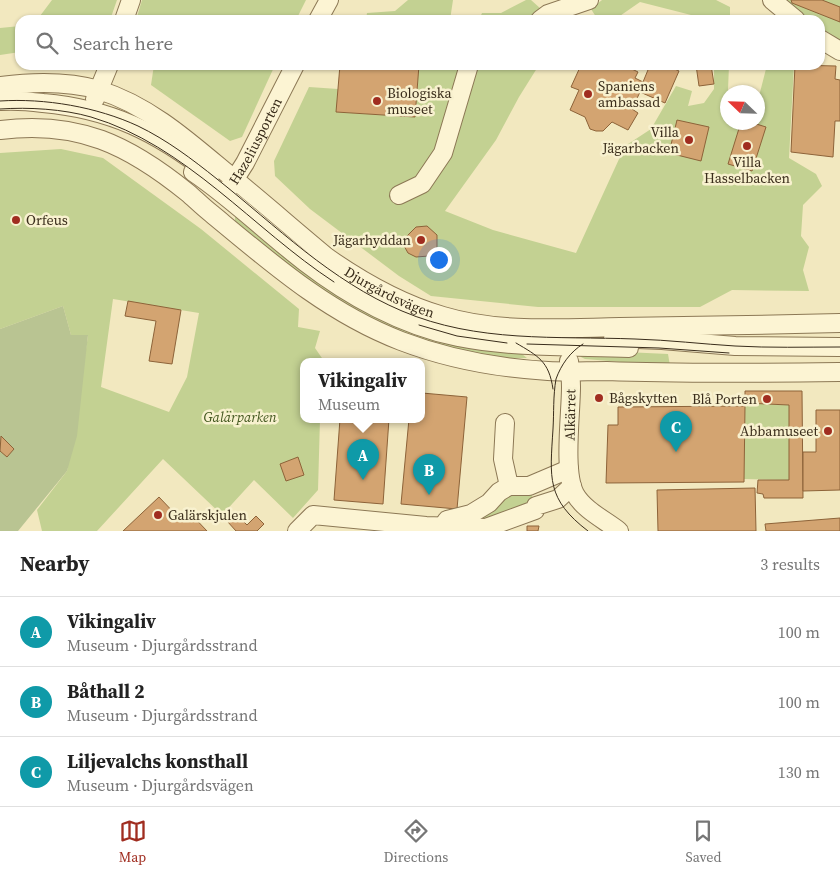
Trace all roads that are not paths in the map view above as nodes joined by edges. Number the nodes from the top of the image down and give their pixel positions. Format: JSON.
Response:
{"nodes":[{"id":1,"x":131,"y":0,"type":"edge"},
{"id":2,"x":329,"y":0,"type":"edge"},
{"id":3,"x":589,"y":0,"type":"edge"},
{"id":4,"x":772,"y":0,"type":"edge"},
{"id":5,"x":126,"y":15,"type":"edge"},
{"id":6,"x":321,"y":15,"type":"edge"},
{"id":7,"x":547,"y":15,"type":"edge"},
{"id":8,"x":790,"y":15,"type":"edge"},
{"id":9,"x":825,"y":42,"type":"edge"},
{"id":10,"x":840,"y":51,"type":"edge"},
{"id":11,"x":107,"y":70,"type":"edge"},
{"id":12,"x":293,"y":70,"type":"edge"},
{"id":13,"x":468,"y":70,"type":"edge"},
{"id":14,"x":0,"y":86,"type":"edge"},
{"id":15,"x":98,"y":90,"type":"junction"},
{"id":16,"x":0,"y":101,"type":"edge"},
{"id":17,"x":0,"y":109,"type":"edge"},
{"id":18,"x":90,"y":113,"type":"junction"},
{"id":19,"x":0,"y":130,"type":"edge"},
{"id":20,"x":84,"y":134,"type":"junction"},
{"id":21,"x":229,"y":188,"type":"junction"},
{"id":22,"x":399,"y":196,"type":"dead end"},
{"id":23,"x":211,"y":214,"type":"junction"},
{"id":24,"x":840,"y":323,"type":"edge"},
{"id":25,"x":570,"y":337,"type":"junction"},
{"id":26,"x":840,"y":347,"type":"edge"},
{"id":27,"x":840,"y":352,"type":"edge"},
{"id":28,"x":570,"y":371,"type":"junction"},
{"id":29,"x":840,"y":372,"type":"edge"},
{"id":30,"x":505,"y":423,"type":"dead end"},
{"id":31,"x":573,"y":485,"type":"junction"},
{"id":32,"x":509,"y":486,"type":"junction"},
{"id":33,"x":441,"y":527,"type":"junction"},
{"id":34,"x":297,"y":531,"type":"edge"},
{"id":35,"x":619,"y":531,"type":"edge"}],
"edges":[{"from":1,"to":5,"type":"street"},
{"from":2,"to":6,"type":"street"},
{"from":3,"to":7,"type":"street"},
{"from":4,"to":8,"type":"street"},
{"from":9,"to":10,"type":"street"},
{"from":11,"to":15,"type":"street"},
{"from":12,"to":21,"type":"street","name":"Hazeliusporten"},
{"from":13,"to":22,"type":"street"},
{"from":14,"to":15,"type":"street","name":"Djurgårdsvägen"},
{"from":15,"to":18,"type":"street"},
{"from":15,"to":21,"type":"street","name":"Djurgårdsvägen"},
{"from":16,"to":18,"type":"street","name":"Djurgårdsvägen"},
{"from":17,"to":18,"type":"street","name":"Djurgårdsvägen"},
{"from":18,"to":20,"type":"street"},
{"from":18,"to":21,"type":"street","name":"Djurgårdsvägen"},
{"from":19,"to":20,"type":"street"},
{"from":20,"to":23,"type":"street"},
{"from":21,"to":23,"type":"street","name":"Hazeliusporten"},
{"from":21,"to":25,"type":"street","name":"Djurgårdsvägen"},
{"from":23,"to":28,"type":"street"},
{"from":24,"to":25,"type":"street","name":"Djurgårdsvägen"},
{"from":25,"to":26,"type":"street","name":"Djurgårdsvägen"},
{"from":25,"to":27,"type":"street","name":"Djurgårdsvägen"},
{"from":25,"to":28,"type":"street","name":"Alkärret"},
{"from":28,"to":29,"type":"street"},
{"from":28,"to":31,"type":"street","name":"Alkärret"},
{"from":30,"to":32,"type":"street"},
{"from":31,"to":32,"type":"street"},
{"from":31,"to":33,"type":"street"},
{"from":31,"to":35,"type":"street"},
{"from":32,"to":33,"type":"street"},
{"from":33,"to":34,"type":"street"}]}
